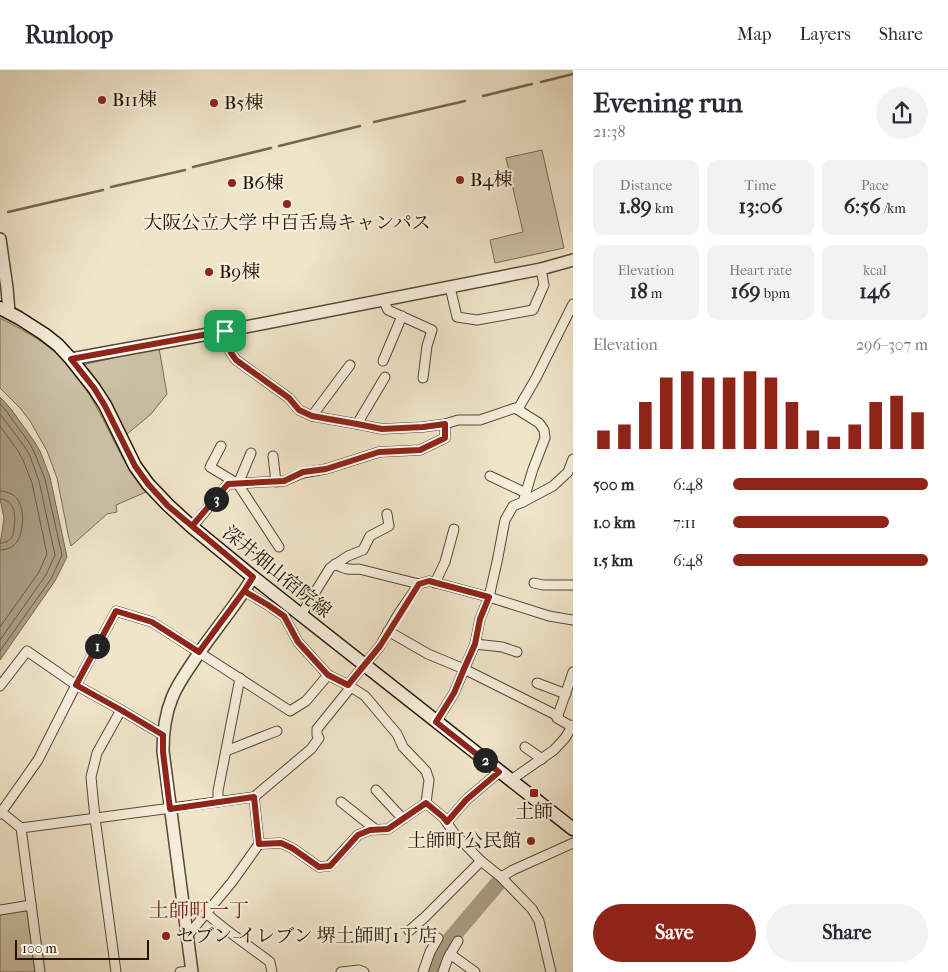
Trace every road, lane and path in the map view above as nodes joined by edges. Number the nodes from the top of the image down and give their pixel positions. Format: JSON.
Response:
{"nodes":[{"id":1,"x":0,"y":239,"type":"edge"},
{"id":2,"x":573,"y":260,"type":"edge"},
{"id":3,"x":541,"y":269,"type":"junction"},
{"id":4,"x":450,"y":287,"type":"junction"},
{"id":5,"x":383,"y":300,"type":"junction"},
{"id":6,"x":573,"y":304,"type":"edge"},
{"id":7,"x":4,"y":310,"type":"edge"},
{"id":8,"x":402,"y":316,"type":"junction"},
{"id":9,"x":225,"y":331,"type":"junction"},
{"id":10,"x":71,"y":359,"type":"junction"},
{"id":11,"x":383,"y":361,"type":"dead end"},
{"id":12,"x":350,"y":365,"type":"dead end"},
{"id":13,"x":385,"y":377,"type":"dead end"},
{"id":14,"x":423,"y":378,"type":"dead end"},
{"id":15,"x":518,"y":409,"type":"junction"},
{"id":16,"x":312,"y":416,"type":"junction"},
{"id":17,"x":357,"y":424,"type":"junction"},
{"id":18,"x":445,"y":424,"type":"junction"},
{"id":19,"x":221,"y":446,"type":"dead end"},
{"id":20,"x":250,"y":452,"type":"dead end"},
{"id":21,"x":273,"y":456,"type":"dead end"},
{"id":22,"x":573,"y":459,"type":"edge"},
{"id":23,"x":570,"y":474,"type":"edge"},
{"id":24,"x":490,"y":476,"type":"dead end"},
{"id":25,"x":276,"y":482,"type":"junction"},
{"id":26,"x":238,"y":484,"type":"junction"},
{"id":27,"x":524,"y":498,"type":"junction"},
{"id":28,"x":387,"y":514,"type":"dead end"},
{"id":29,"x":192,"y":526,"type":"junction"},
{"id":30,"x":454,"y":529,"type":"dead end"},
{"id":31,"x":279,"y":548,"type":"dead end"},
{"id":32,"x":335,"y":564,"type":"junction"},
{"id":33,"x":253,"y":577,"type":"junction"},
{"id":34,"x":534,"y":582,"type":"dead end"},
{"id":35,"x":436,"y":583,"type":"junction"},
{"id":36,"x":419,"y":584,"type":"junction"},
{"id":37,"x":573,"y":585,"type":"edge"},
{"id":38,"x":244,"y":591,"type":"junction"},
{"id":39,"x":489,"y":597,"type":"junction"},
{"id":40,"x":300,"y":615,"type":"junction"},
{"id":41,"x":573,"y":620,"type":"edge"},
{"id":42,"x":388,"y":631,"type":"junction"},
{"id":43,"x":475,"y":644,"type":"junction"},
{"id":44,"x":199,"y":652,"type":"junction"},
{"id":45,"x":517,"y":652,"type":"dead end"},
{"id":46,"x":364,"y":665,"type":"junction"},
{"id":47,"x":464,"y":669,"type":"junction"},
{"id":48,"x":573,"y":672,"type":"edge"},
{"id":49,"x":328,"y":675,"type":"junction"},
{"id":50,"x":240,"y":678,"type":"junction"},
{"id":51,"x":537,"y":683,"type":"dead end"},
{"id":52,"x":76,"y":685,"type":"junction"},
{"id":53,"x":0,"y":686,"type":"edge"},
{"id":54,"x":349,"y":686,"type":"junction"},
{"id":55,"x":566,"y":694,"type":"junction"},
{"id":56,"x":121,"y":710,"type":"junction"},
{"id":57,"x":558,"y":716,"type":"junction"},
{"id":58,"x":436,"y":722,"type":"junction"},
{"id":59,"x":572,"y":726,"type":"edge"},
{"id":60,"x":276,"y":731,"type":"dead end"},
{"id":61,"x":163,"y":735,"type":"junction"},
{"id":62,"x":569,"y":740,"type":"edge"},
{"id":63,"x":525,"y":747,"type":"dead end"},
{"id":64,"x":226,"y":751,"type":"junction"},
{"id":65,"x":542,"y":759,"type":"junction"},
{"id":66,"x":499,"y":772,"type":"junction"},
{"id":67,"x":511,"y":780,"type":"junction"},
{"id":68,"x":376,"y":790,"type":"dead end"},
{"id":69,"x":254,"y":797,"type":"junction"},
{"id":70,"x":218,"y":802,"type":"junction"},
{"id":71,"x":341,"y":802,"type":"dead end"},
{"id":72,"x":426,"y":803,"type":"junction"},
{"id":73,"x":170,"y":809,"type":"junction"},
{"id":74,"x":1,"y":812,"type":"edge"},
{"id":75,"x":95,"y":818,"type":"junction"},
{"id":76,"x":403,"y":819,"type":"junction"},
{"id":77,"x":447,"y":822,"type":"junction"},
{"id":78,"x":21,"y":828,"type":"junction"},
{"id":79,"x":375,"y":829,"type":"junction"},
{"id":80,"x":573,"y":829,"type":"edge"},
{"id":81,"x":573,"y":843,"type":"edge"},
{"id":82,"x":259,"y":844,"type":"junction"},
{"id":83,"x":482,"y":860,"type":"junction"},
{"id":84,"x":501,"y":877,"type":"junction"},
{"id":85,"x":31,"y":905,"type":"junction"},
{"id":86,"x":0,"y":910,"type":"edge"},
{"id":87,"x":206,"y":913,"type":"junction"},
{"id":88,"x":409,"y":931,"type":"dead end"},
{"id":89,"x":188,"y":935,"type":"junction"},
{"id":90,"x":438,"y":938,"type":"dead end"},
{"id":91,"x":458,"y":942,"type":"dead end"},
{"id":92,"x":450,"y":954,"type":"junction"},
{"id":93,"x":40,"y":972,"type":"edge"},
{"id":94,"x":116,"y":972,"type":"edge"},
{"id":95,"x":188,"y":972,"type":"edge"},
{"id":96,"x":272,"y":972,"type":"edge"},
{"id":97,"x":342,"y":972,"type":"edge"},
{"id":98,"x":364,"y":972,"type":"edge"},
{"id":99,"x":423,"y":972,"type":"edge"},
{"id":100,"x":443,"y":972,"type":"edge"},
{"id":101,"x":475,"y":972,"type":"edge"},
{"id":102,"x":552,"y":972,"type":"edge"}],
"edges":[{"from":1,"to":7,"type":"street"},
{"from":2,"to":3,"type":"street"},
{"from":3,"to":4,"type":"street"},
{"from":3,"to":4,"type":"street"},
{"from":4,"to":5,"type":"street"},
{"from":5,"to":8,"type":"street"},
{"from":5,"to":9,"type":"street"},
{"from":6,"to":15,"type":"street"},
{"from":7,"to":10,"type":"main road","name":"深井畑山宿院線"},
{"from":8,"to":11,"type":"street"},
{"from":8,"to":14,"type":"street"},
{"from":9,"to":10,"type":"street"},
{"from":9,"to":16,"type":"street"},
{"from":10,"to":29,"type":"main road","name":"深井畑山宿院線"},
{"from":12,"to":16,"type":"street"},
{"from":13,"to":17,"type":"street"},
{"from":15,"to":18,"type":"street"},
{"from":15,"to":27,"type":"street"},
{"from":16,"to":17,"type":"street"},
{"from":17,"to":18,"type":"street"},
{"from":18,"to":25,"type":"street"},
{"from":19,"to":26,"type":"street"},
{"from":20,"to":26,"type":"street"},
{"from":21,"to":25,"type":"street"},
{"from":22,"to":23,"type":"street"},
{"from":23,"to":27,"type":"street"},
{"from":24,"to":27,"type":"street"},
{"from":25,"to":26,"type":"street"},
{"from":26,"to":29,"type":"street"},
{"from":26,"to":31,"type":"street"},
{"from":27,"to":39,"type":"street"},
{"from":28,"to":32,"type":"street"},
{"from":29,"to":33,"type":"main road","name":"深井畑山宿院線"},
{"from":30,"to":35,"type":"street"},
{"from":32,"to":36,"type":"street"},
{"from":32,"to":40,"type":"street"},
{"from":33,"to":38,"type":"street"},
{"from":33,"to":40,"type":"main road","name":"深井畑山宿院線"},
{"from":34,"to":37,"type":"street"},
{"from":35,"to":36,"type":"street"},
{"from":35,"to":39,"type":"street"},
{"from":36,"to":42,"type":"street"},
{"from":38,"to":44,"type":"street"},
{"from":38,"to":49,"type":"street"},
{"from":39,"to":41,"type":"street"},
{"from":39,"to":43,"type":"street"},
{"from":40,"to":46,"type":"main road","name":"深井畑山宿院線"},
{"from":42,"to":46,"type":"street"},
{"from":42,"to":47,"type":"street"},
{"from":43,"to":45,"type":"street"},
{"from":43,"to":47,"type":"street"},
{"from":44,"to":50,"type":"street"},
{"from":44,"to":52,"type":"street"},
{"from":44,"to":61,"type":"street"},
{"from":46,"to":54,"type":"street"},
{"from":46,"to":58,"type":"main road","name":"深井畑山宿院線"},
{"from":47,"to":57,"type":"street"},
{"from":47,"to":58,"type":"street"},
{"from":48,"to":55,"type":"street"},
{"from":49,"to":50,"type":"street"},
{"from":49,"to":54,"type":"street"},
{"from":50,"to":64,"type":"street"},
{"from":51,"to":55,"type":"street"},
{"from":52,"to":53,"type":"street"},
{"from":52,"to":56,"type":"street"},
{"from":52,"to":74,"type":"street"},
{"from":54,"to":69,"type":"street"},
{"from":54,"to":72,"type":"street"},
{"from":55,"to":57,"type":"street"},
{"from":56,"to":61,"type":"street"},
{"from":56,"to":75,"type":"street"},
{"from":57,"to":59,"type":"street"},
{"from":58,"to":66,"type":"main road","name":"深井畑山宿院線"},
{"from":59,"to":62,"type":"street"},
{"from":60,"to":64,"type":"street"},
{"from":61,"to":73,"type":"street"},
{"from":62,"to":65,"type":"street"},
{"from":63,"to":65,"type":"street"},
{"from":64,"to":70,"type":"street"},
{"from":65,"to":67,"type":"street"},
{"from":66,"to":67,"type":"main road","name":"深井畑山宿院線"},
{"from":66,"to":77,"type":"street"},
{"from":67,"to":80,"type":"main road","name":"深井畑山宿院線"},
{"from":68,"to":76,"type":"street"},
{"from":69,"to":70,"type":"street"},
{"from":69,"to":82,"type":"street"},
{"from":70,"to":73,"type":"street"},
{"from":71,"to":79,"type":"street"},
{"from":72,"to":76,"type":"street"},
{"from":72,"to":77,"type":"street"},
{"from":73,"to":75,"type":"street"},
{"from":73,"to":89,"type":"street"},
{"from":74,"to":78,"type":"street"},
{"from":75,"to":78,"type":"street"},
{"from":75,"to":94,"type":"street"},
{"from":76,"to":79,"type":"street"},
{"from":77,"to":83,"type":"street"},
{"from":78,"to":85,"type":"street"},
{"from":79,"to":82,"type":"street"},
{"from":81,"to":84,"type":"street"},
{"from":82,"to":87,"type":"street"},
{"from":83,"to":84,"type":"street"},
{"from":83,"to":88,"type":"street"},
{"from":84,"to":102,"type":"street"},
{"from":85,"to":86,"type":"street"},
{"from":85,"to":93,"type":"street"},
{"from":87,"to":89,"type":"street"},
{"from":87,"to":96,"type":"street"},
{"from":89,"to":95,"type":"street"},
{"from":90,"to":99,"type":"street"},
{"from":91,"to":92,"type":"street"},
{"from":92,"to":100,"type":"street"},
{"from":92,"to":101,"type":"street"},
{"from":97,"to":98,"type":"street"}]}
